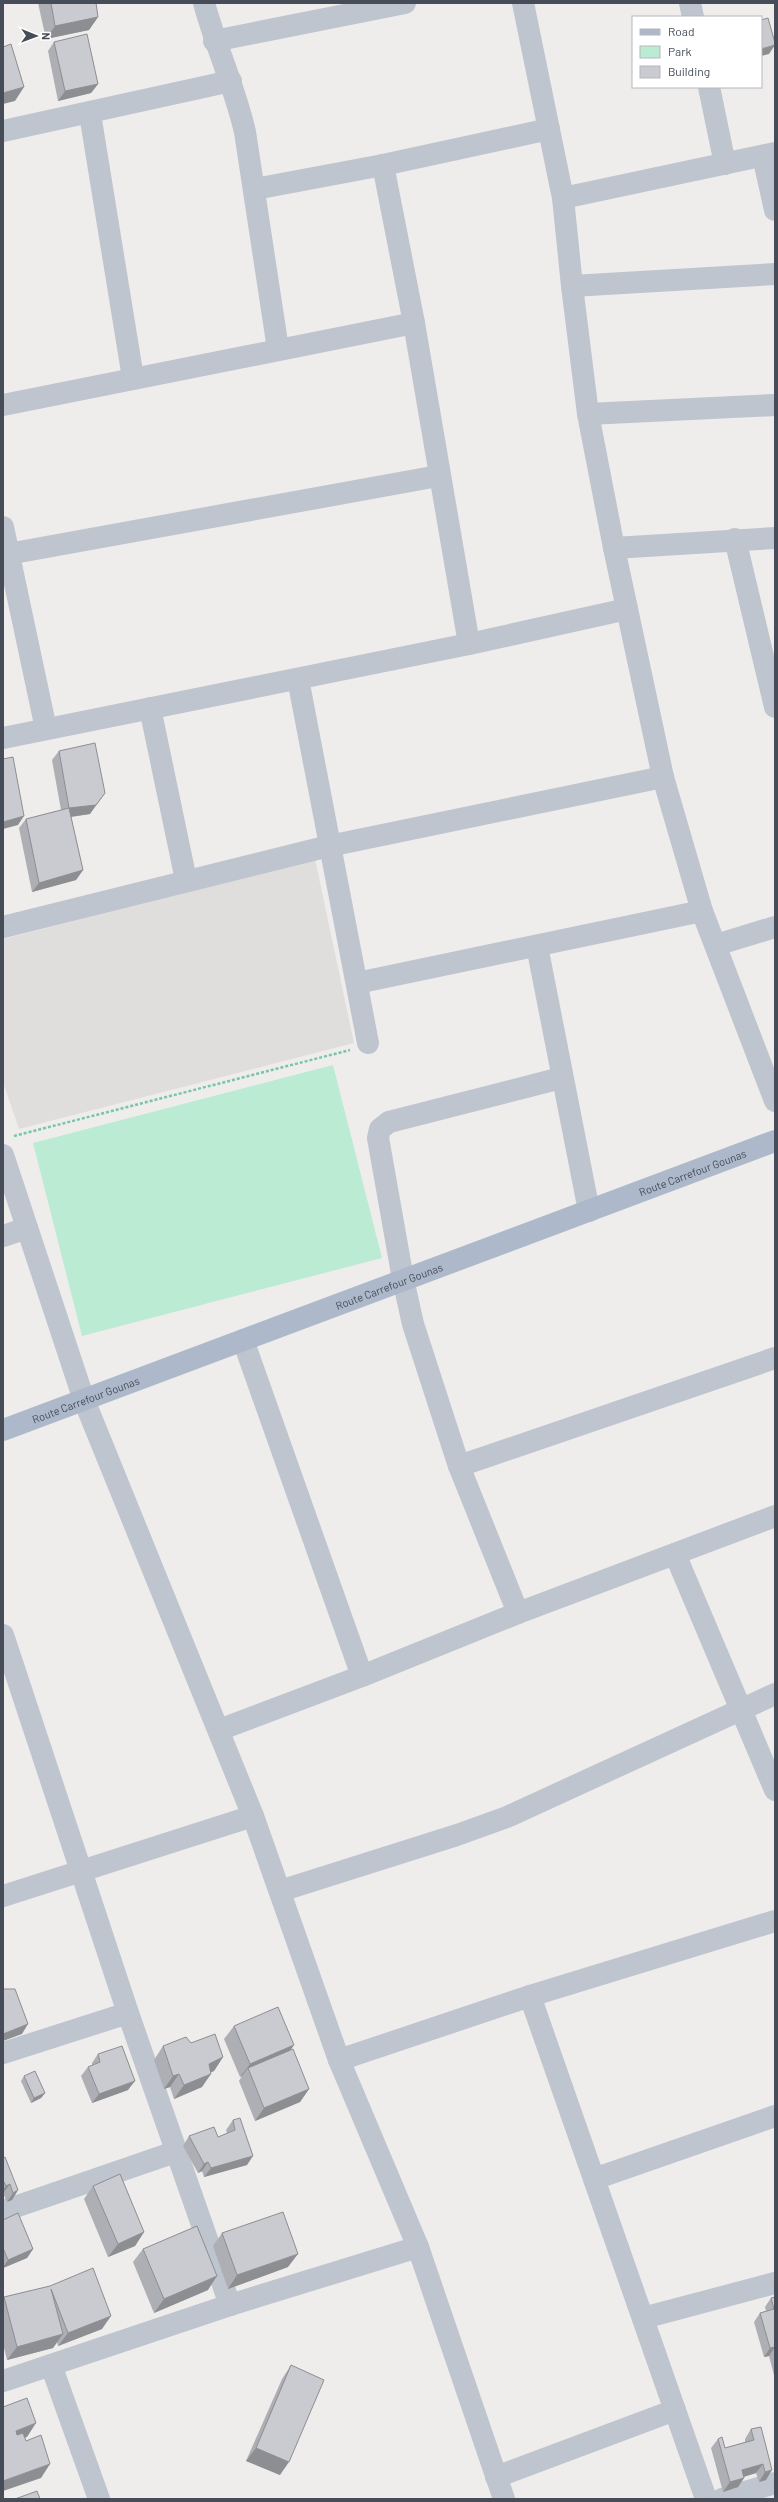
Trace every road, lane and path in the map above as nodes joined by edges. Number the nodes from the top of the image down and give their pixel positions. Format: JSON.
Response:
{"nodes":[{"id":1,"x":204,"y":3,"type":"edge"},
{"id":2,"x":405,"y":3,"type":"edge"},
{"id":3,"x":523,"y":3,"type":"edge"},
{"id":4,"x":690,"y":3,"type":"edge"},
{"id":5,"x":354,"y":8,"type":"edge"},
{"id":6,"x":693,"y":16,"type":"edge"},
{"id":7,"x":214,"y":41,"type":"junction"},
{"id":8,"x":231,"y":81,"type":"junction"},
{"id":9,"x":709,"y":88,"type":"edge"},
{"id":10,"x":90,"y":114,"type":"junction"},
{"id":11,"x":549,"y":128,"type":"junction"},
{"id":12,"x":3,"y":131,"type":"edge"},
{"id":13,"x":769,"y":155,"type":"edge"},
{"id":14,"x":725,"y":164,"type":"junction"},
{"id":15,"x":383,"y":165,"type":"junction"},
{"id":16,"x":255,"y":189,"type":"junction"},
{"id":17,"x":563,"y":198,"type":"junction"},
{"id":18,"x":775,"y":210,"type":"edge"},
{"id":19,"x":775,"y":274,"type":"edge"},
{"id":20,"x":572,"y":286,"type":"junction"},
{"id":21,"x":414,"y":323,"type":"junction"},
{"id":22,"x":278,"y":349,"type":"junction"},
{"id":23,"x":133,"y":378,"type":"junction"},
{"id":24,"x":3,"y":405,"type":"edge"},
{"id":25,"x":775,"y":405,"type":"edge"},
{"id":26,"x":588,"y":414,"type":"junction"},
{"id":27,"x":438,"y":476,"type":"junction"},
{"id":28,"x":3,"y":527,"type":"edge"},
{"id":29,"x":775,"y":538,"type":"edge"},
{"id":30,"x":735,"y":539,"type":"junction"},
{"id":31,"x":614,"y":548,"type":"junction"},
{"id":32,"x":8,"y":554,"type":"junction"},
{"id":33,"x":627,"y":609,"type":"junction"},
{"id":34,"x":469,"y":644,"type":"junction"},
{"id":35,"x":298,"y":679,"type":"junction"},
{"id":36,"x":775,"y":707,"type":"edge"},
{"id":37,"x":150,"y":708,"type":"junction"},
{"id":38,"x":46,"y":729,"type":"junction"},
{"id":39,"x":3,"y":738,"type":"edge"},
{"id":40,"x":663,"y":776,"type":"junction"},
{"id":41,"x":329,"y":846,"type":"junction"},
{"id":42,"x":186,"y":880,"type":"junction"},
{"id":43,"x":702,"y":911,"type":"junction"},
{"id":44,"x":3,"y":927,"type":"edge"},
{"id":45,"x":775,"y":927,"type":"edge"},
{"id":46,"x":716,"y":945,"type":"junction"},
{"id":47,"x":537,"y":946,"type":"junction"},
{"id":48,"x":357,"y":983,"type":"junction"},
{"id":49,"x":360,"y":1046,"type":"joint"},
{"id":50,"x":561,"y":1078,"type":"junction"},
{"id":51,"x":775,"y":1100,"type":"edge"},
{"id":52,"x":775,"y":1141,"type":"edge"},
{"id":53,"x":7,"y":1146,"type":"edge"},
{"id":54,"x":590,"y":1212,"type":"junction"},
{"id":55,"x":27,"y":1228,"type":"junction"},
{"id":56,"x":3,"y":1236,"type":"edge"},
{"id":57,"x":402,"y":1280,"type":"junction"},
{"id":58,"x":243,"y":1340,"type":"junction"},
{"id":59,"x":775,"y":1358,"type":"edge"},
{"id":60,"x":84,"y":1400,"type":"junction"},
{"id":61,"x":3,"y":1430,"type":"edge"},
{"id":62,"x":458,"y":1466,"type":"junction"},
{"id":63,"x":775,"y":1516,"type":"edge"},
{"id":64,"x":674,"y":1554,"type":"junction"},
{"id":65,"x":518,"y":1613,"type":"junction"},
{"id":66,"x":3,"y":1635,"type":"edge"},
{"id":67,"x":362,"y":1676,"type":"junction"},
{"id":68,"x":775,"y":1694,"type":"edge"},
{"id":69,"x":742,"y":1709,"type":"junction"},
{"id":70,"x":219,"y":1730,"type":"junction"},
{"id":71,"x":775,"y":1790,"type":"edge"},
{"id":72,"x":253,"y":1816,"type":"junction"},
{"id":73,"x":82,"y":1869,"type":"junction"},
{"id":74,"x":280,"y":1891,"type":"junction"},
{"id":75,"x":3,"y":1896,"type":"edge"},
{"id":76,"x":775,"y":1921,"type":"edge"},
{"id":77,"x":530,"y":1996,"type":"junction"},
{"id":78,"x":128,"y":2013,"type":"junction"},
{"id":79,"x":3,"y":2054,"type":"edge"},
{"id":80,"x":339,"y":2060,"type":"junction"},
{"id":81,"x":775,"y":2116,"type":"edge"},
{"id":82,"x":175,"y":2152,"type":"junction"},
{"id":83,"x":594,"y":2179,"type":"junction"},
{"id":84,"x":3,"y":2211,"type":"edge"},
{"id":85,"x":418,"y":2247,"type":"junction"},
{"id":86,"x":775,"y":2284,"type":"edge"},
{"id":87,"x":230,"y":2305,"type":"junction"},
{"id":88,"x":643,"y":2318,"type":"junction"},
{"id":89,"x":51,"y":2365,"type":"junction"},
{"id":90,"x":3,"y":2381,"type":"edge"},
{"id":91,"x":676,"y":2410,"type":"junction"},
{"id":92,"x":496,"y":2477,"type":"junction"},
{"id":93,"x":775,"y":2483,"type":"edge"},
{"id":94,"x":98,"y":2499,"type":"edge"},
{"id":95,"x":504,"y":2499,"type":"edge"},
{"id":96,"x":706,"y":2499,"type":"edge"},
{"id":97,"x":722,"y":2499,"type":"edge"}],
"edges":[{"from":1,"to":7,"type":"street"},
{"from":2,"to":5,"type":"street"},
{"from":3,"to":11,"type":"street"},
{"from":4,"to":6,"type":"street"},
{"from":5,"to":7,"type":"street"},
{"from":7,"to":8,"type":"street"},
{"from":8,"to":10,"type":"street"},
{"from":8,"to":16,"type":"street"},
{"from":9,"to":14,"type":"street"},
{"from":10,"to":12,"type":"street"},
{"from":10,"to":23,"type":"street"},
{"from":11,"to":15,"type":"street"},
{"from":11,"to":17,"type":"street"},
{"from":13,"to":14,"type":"street"},
{"from":13,"to":18,"type":"street"},
{"from":14,"to":17,"type":"street"},
{"from":15,"to":16,"type":"street"},
{"from":15,"to":21,"type":"street"},
{"from":16,"to":22,"type":"street"},
{"from":17,"to":20,"type":"street"},
{"from":19,"to":20,"type":"street"},
{"from":20,"to":26,"type":"street"},
{"from":21,"to":22,"type":"street"},
{"from":21,"to":27,"type":"street"},
{"from":22,"to":23,"type":"street"},
{"from":23,"to":24,"type":"street"},
{"from":25,"to":26,"type":"street"},
{"from":26,"to":31,"type":"street"},
{"from":27,"to":32,"type":"street"},
{"from":27,"to":34,"type":"street"},
{"from":28,"to":32,"type":"street"},
{"from":29,"to":30,"type":"street"},
{"from":30,"to":31,"type":"street"},
{"from":30,"to":36,"type":"street"},
{"from":31,"to":33,"type":"street"},
{"from":32,"to":38,"type":"street"},
{"from":33,"to":34,"type":"street"},
{"from":33,"to":40,"type":"street"},
{"from":34,"to":35,"type":"street"},
{"from":35,"to":37,"type":"street"},
{"from":35,"to":41,"type":"street"},
{"from":37,"to":38,"type":"street"},
{"from":37,"to":42,"type":"street"},
{"from":38,"to":39,"type":"street"},
{"from":40,"to":41,"type":"street"},
{"from":40,"to":43,"type":"street"},
{"from":41,"to":42,"type":"street"},
{"from":41,"to":48,"type":"street"},
{"from":42,"to":44,"type":"street"},
{"from":43,"to":46,"type":"street"},
{"from":43,"to":47,"type":"street"},
{"from":45,"to":46,"type":"street"},
{"from":46,"to":51,"type":"street"},
{"from":47,"to":48,"type":"street"},
{"from":47,"to":50,"type":"street"},
{"from":48,"to":49,"type":"street"},
{"from":49,"to":53,"type":"path"},
{"from":50,"to":54,"type":"street"},
{"from":50,"to":57,"type":"street"},
{"from":52,"to":54,"type":"main road","name":"Route Carrefour Gounas"},
{"from":53,"to":55,"type":"street"},
{"from":54,"to":57,"type":"main road","name":"Route Carrefour Gounas"},
{"from":55,"to":56,"type":"street"},
{"from":55,"to":60,"type":"street"},
{"from":57,"to":58,"type":"main road","name":"Route Carrefour Gounas"},
{"from":57,"to":62,"type":"street"},
{"from":58,"to":60,"type":"main road","name":"Route Carrefour Gounas"},
{"from":58,"to":67,"type":"street"},
{"from":59,"to":62,"type":"street"},
{"from":60,"to":61,"type":"main road","name":"Route Carrefour Gounas"},
{"from":60,"to":70,"type":"street"},
{"from":62,"to":65,"type":"street"},
{"from":63,"to":64,"type":"street"},
{"from":64,"to":65,"type":"street"},
{"from":64,"to":69,"type":"street"},
{"from":65,"to":67,"type":"street"},
{"from":66,"to":73,"type":"street"},
{"from":67,"to":70,"type":"street"},
{"from":68,"to":69,"type":"street"},
{"from":69,"to":71,"type":"street"},
{"from":69,"to":74,"type":"street"},
{"from":70,"to":72,"type":"street"},
{"from":72,"to":73,"type":"street"},
{"from":72,"to":74,"type":"street"},
{"from":73,"to":75,"type":"street"},
{"from":73,"to":78,"type":"street"},
{"from":74,"to":80,"type":"street"},
{"from":76,"to":77,"type":"street"},
{"from":77,"to":80,"type":"street"},
{"from":77,"to":83,"type":"street"},
{"from":78,"to":79,"type":"street"},
{"from":78,"to":82,"type":"street"},
{"from":80,"to":85,"type":"street"},
{"from":81,"to":83,"type":"street"},
{"from":82,"to":84,"type":"street"},
{"from":82,"to":87,"type":"street"},
{"from":83,"to":88,"type":"street"},
{"from":85,"to":87,"type":"street"},
{"from":85,"to":92,"type":"street"},
{"from":86,"to":88,"type":"street"},
{"from":87,"to":89,"type":"street"},
{"from":88,"to":91,"type":"street"},
{"from":89,"to":90,"type":"street"},
{"from":89,"to":94,"type":"street"},
{"from":91,"to":92,"type":"street"},
{"from":91,"to":96,"type":"street"},
{"from":92,"to":95,"type":"street"},
{"from":93,"to":97,"type":"street"}]}
